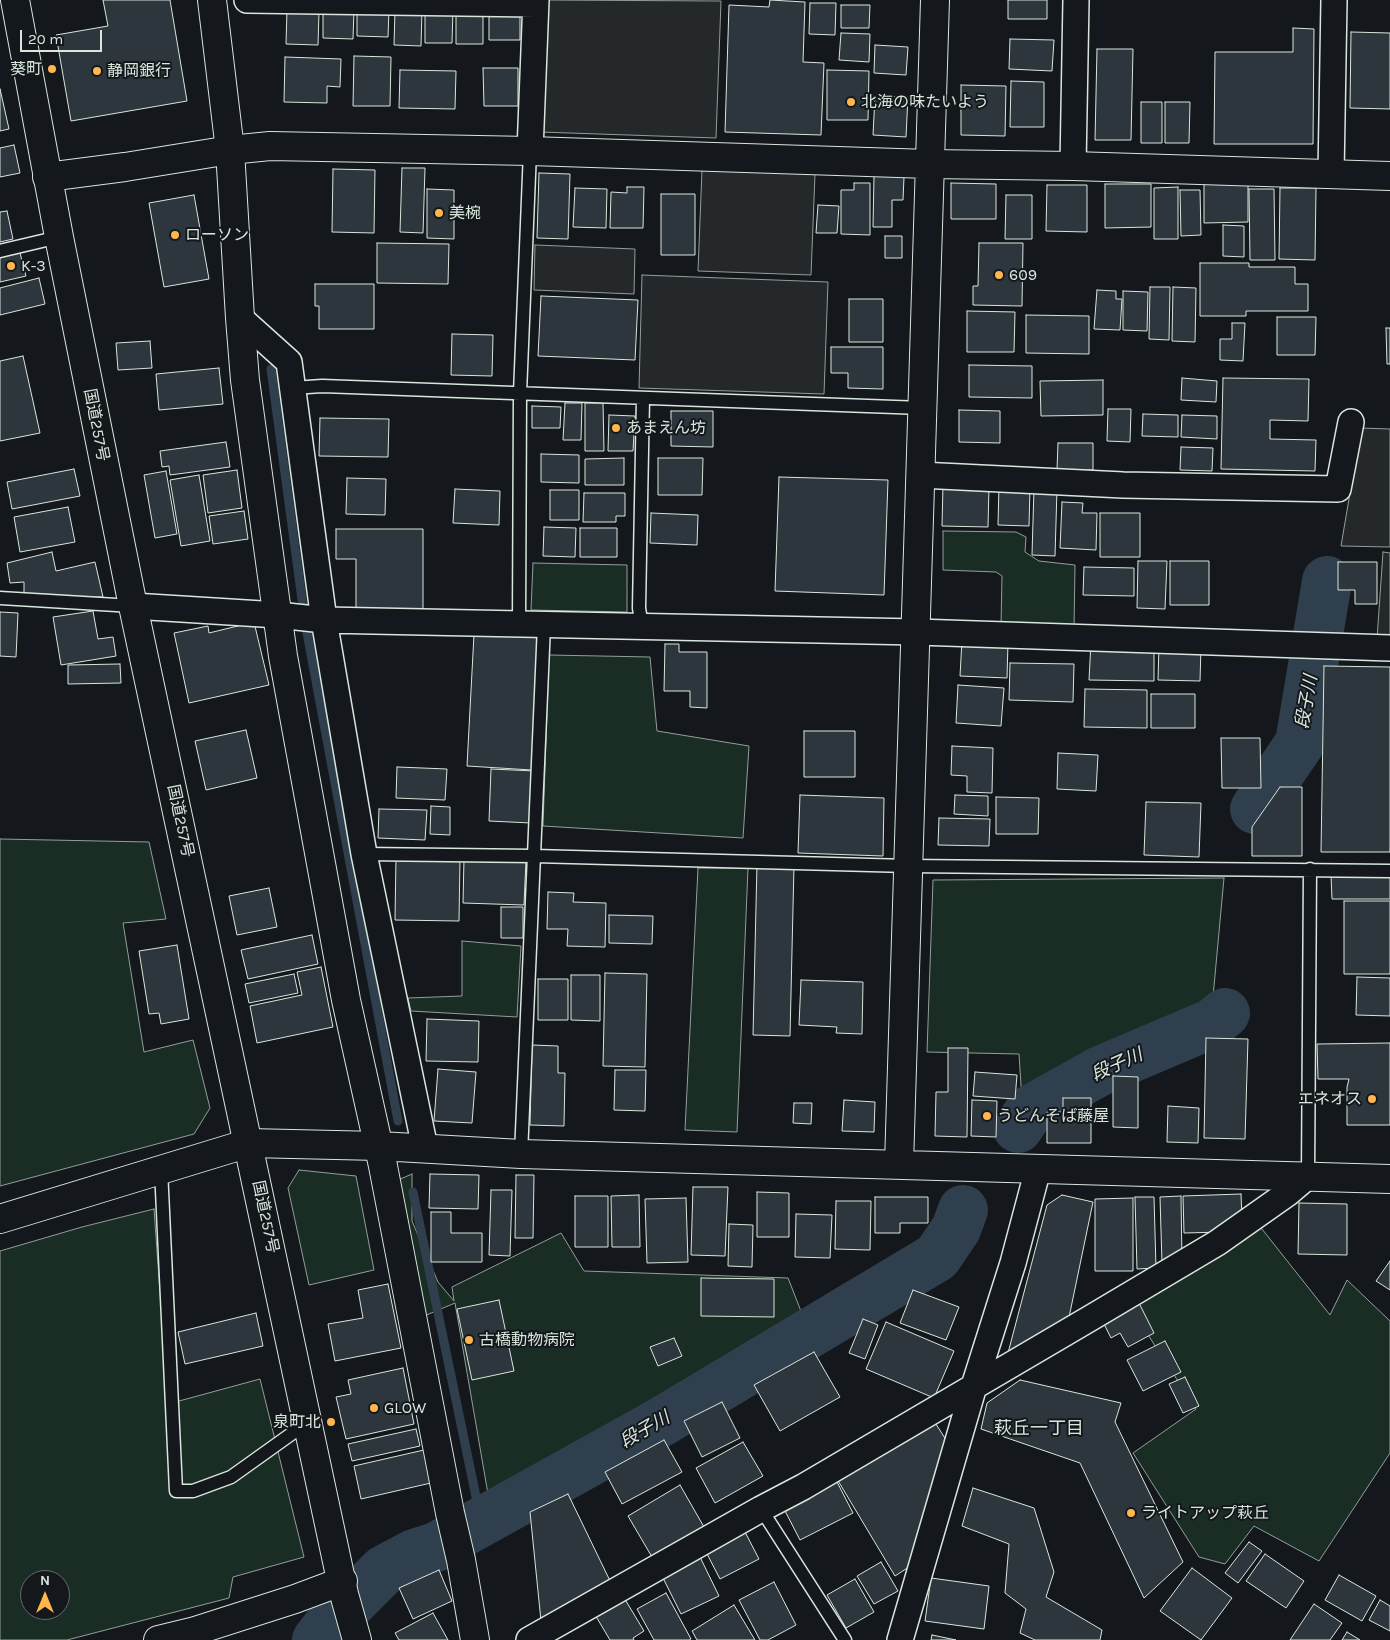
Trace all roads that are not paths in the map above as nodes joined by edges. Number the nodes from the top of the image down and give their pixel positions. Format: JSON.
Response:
{"nodes":[{"id":1,"x":15,"y":0,"type":"edge"},
{"id":2,"x":212,"y":0,"type":"edge"},
{"id":3,"x":247,"y":0,"type":"edge"},
{"id":4,"x":935,"y":0,"type":"edge"},
{"id":5,"x":1076,"y":0,"type":"edge"},
{"id":6,"x":1334,"y":0,"type":"edge"},
{"id":7,"x":535,"y":2,"type":"edge"},
{"id":8,"x":230,"y":150,"type":"junction"},
{"id":9,"x":530,"y":151,"type":"junction"},
{"id":10,"x":930,"y":164,"type":"junction"},
{"id":11,"x":1073,"y":166,"type":"junction"},
{"id":12,"x":1331,"y":174,"type":"junction"},
{"id":13,"x":1390,"y":176,"type":"edge"},
{"id":14,"x":47,"y":177,"type":"junction"},
{"id":15,"x":59,"y":237,"type":"junction"},
{"id":16,"x":0,"y":251,"type":"edge"},
{"id":17,"x":240,"y":318,"type":"junction"},
{"id":18,"x":293,"y":388,"type":"junction"},
{"id":19,"x":520,"y":393,"type":"junction"},
{"id":20,"x":643,"y":398,"type":"junction"},
{"id":21,"x":922,"y":408,"type":"junction"},
{"id":22,"x":1351,"y":422,"type":"dead end"},
{"id":23,"x":920,"y":475,"type":"junction"},
{"id":24,"x":0,"y":598,"type":"edge"},
{"id":25,"x":133,"y":606,"type":"junction"},
{"id":26,"x":278,"y":615,"type":"junction"},
{"id":27,"x":324,"y":620,"type":"junction"},
{"id":28,"x":519,"y":624,"type":"junction"},
{"id":29,"x":544,"y":625,"type":"junction"},
{"id":30,"x":642,"y":627,"type":"junction"},
{"id":31,"x":917,"y":632,"type":"junction"},
{"id":32,"x":1390,"y":648,"type":"edge"},
{"id":33,"x":364,"y":854,"type":"junction"},
{"id":34,"x":534,"y":856,"type":"junction"},
{"id":35,"x":908,"y":866,"type":"junction"},
{"id":36,"x":1310,"y":870,"type":"junction"},
{"id":37,"x":1390,"y":871,"type":"edge"},
{"id":38,"x":249,"y":1142,"type":"junction"},
{"id":39,"x":379,"y":1146,"type":"junction"},
{"id":40,"x":425,"y":1148,"type":"junction"},
{"id":41,"x":521,"y":1154,"type":"junction"},
{"id":42,"x":899,"y":1164,"type":"junction"},
{"id":43,"x":161,"y":1169,"type":"junction"},
{"id":44,"x":1038,"y":1169,"type":"junction"},
{"id":45,"x":1308,"y":1176,"type":"junction"},
{"id":46,"x":1390,"y":1179,"type":"edge"},
{"id":47,"x":0,"y":1219,"type":"edge"},
{"id":48,"x":974,"y":1386,"type":"junction"},
{"id":49,"x":308,"y":1422,"type":"junction"},
{"id":50,"x":761,"y":1509,"type":"junction"},
{"id":51,"x":344,"y":1587,"type":"junction"},
{"id":52,"x":355,"y":1636,"type":"edge"},
{"id":53,"x":540,"y":1637,"type":"edge"},
{"id":54,"x":158,"y":1640,"type":"edge"},
{"id":55,"x":475,"y":1640,"type":"edge"},
{"id":56,"x":845,"y":1640,"type":"edge"},
{"id":57,"x":900,"y":1640,"type":"edge"}],
"edges":[{"from":1,"to":14,"type":"main road","name":"国道257号"},
{"from":2,"to":8,"type":"main road"},
{"from":3,"to":7,"type":"street"},
{"from":4,"to":10,"type":"main road"},
{"from":5,"to":11,"type":"street"},
{"from":6,"to":12,"type":"street"},
{"from":7,"to":9,"type":"street"},
{"from":8,"to":9,"type":"main road"},
{"from":8,"to":14,"type":"main road"},
{"from":8,"to":17,"type":"main road"},
{"from":9,"to":10,"type":"main road"},
{"from":9,"to":19,"type":"lane"},
{"from":10,"to":11,"type":"main road"},
{"from":10,"to":21,"type":"main road"},
{"from":11,"to":12,"type":"main road"},
{"from":12,"to":13,"type":"main road"},
{"from":14,"to":15,"type":"main road","name":"国道257号"},
{"from":15,"to":16,"type":"lane"},
{"from":15,"to":25,"type":"main road","name":"国道257号"},
{"from":17,"to":18,"type":"street"},
{"from":17,"to":26,"type":"main road"},
{"from":18,"to":19,"type":"lane"},
{"from":18,"to":27,"type":"street"},
{"from":19,"to":20,"type":"lane"},
{"from":19,"to":28,"type":"lane"},
{"from":20,"to":21,"type":"lane"},
{"from":20,"to":30,"type":"lane"},
{"from":21,"to":23,"type":"main road"},
{"from":22,"to":23,"type":"street"},
{"from":23,"to":31,"type":"main road"},
{"from":24,"to":25,"type":"lane"},
{"from":25,"to":26,"type":"street"},
{"from":25,"to":38,"type":"main road","name":"国道257号"},
{"from":26,"to":27,"type":"street"},
{"from":26,"to":39,"type":"main road"},
{"from":27,"to":28,"type":"street"},
{"from":27,"to":33,"type":"street"},
{"from":28,"to":29,"type":"street"},
{"from":29,"to":30,"type":"street"},
{"from":29,"to":34,"type":"lane"},
{"from":30,"to":31,"type":"street"},
{"from":31,"to":32,"type":"street"},
{"from":31,"to":35,"type":"main road"},
{"from":33,"to":34,"type":"lane"},
{"from":33,"to":40,"type":"street"},
{"from":34,"to":35,"type":"lane"},
{"from":34,"to":41,"type":"lane"},
{"from":35,"to":36,"type":"lane"},
{"from":35,"to":42,"type":"main road"},
{"from":36,"to":37,"type":"lane"},
{"from":36,"to":45,"type":"lane"},
{"from":38,"to":39,"type":"main road"},
{"from":38,"to":43,"type":"main road"},
{"from":38,"to":49,"type":"main road","name":"国道257号"},
{"from":39,"to":40,"type":"main road"},
{"from":39,"to":55,"type":"main road"},
{"from":40,"to":41,"type":"main road"},
{"from":41,"to":42,"type":"main road"},
{"from":42,"to":44,"type":"main road"},
{"from":43,"to":47,"type":"main road"},
{"from":43,"to":49,"type":"lane"},
{"from":44,"to":45,"type":"main road"},
{"from":44,"to":48,"type":"street"},
{"from":45,"to":46,"type":"main road"},
{"from":45,"to":48,"type":"street"},
{"from":48,"to":50,"type":"street"},
{"from":48,"to":57,"type":"street"},
{"from":49,"to":51,"type":"main road","name":"国道257号"},
{"from":50,"to":53,"type":"street"},
{"from":50,"to":56,"type":"lane"},
{"from":51,"to":52,"type":"main road","name":"国道257号"},
{"from":51,"to":54,"type":"main road"}]}
